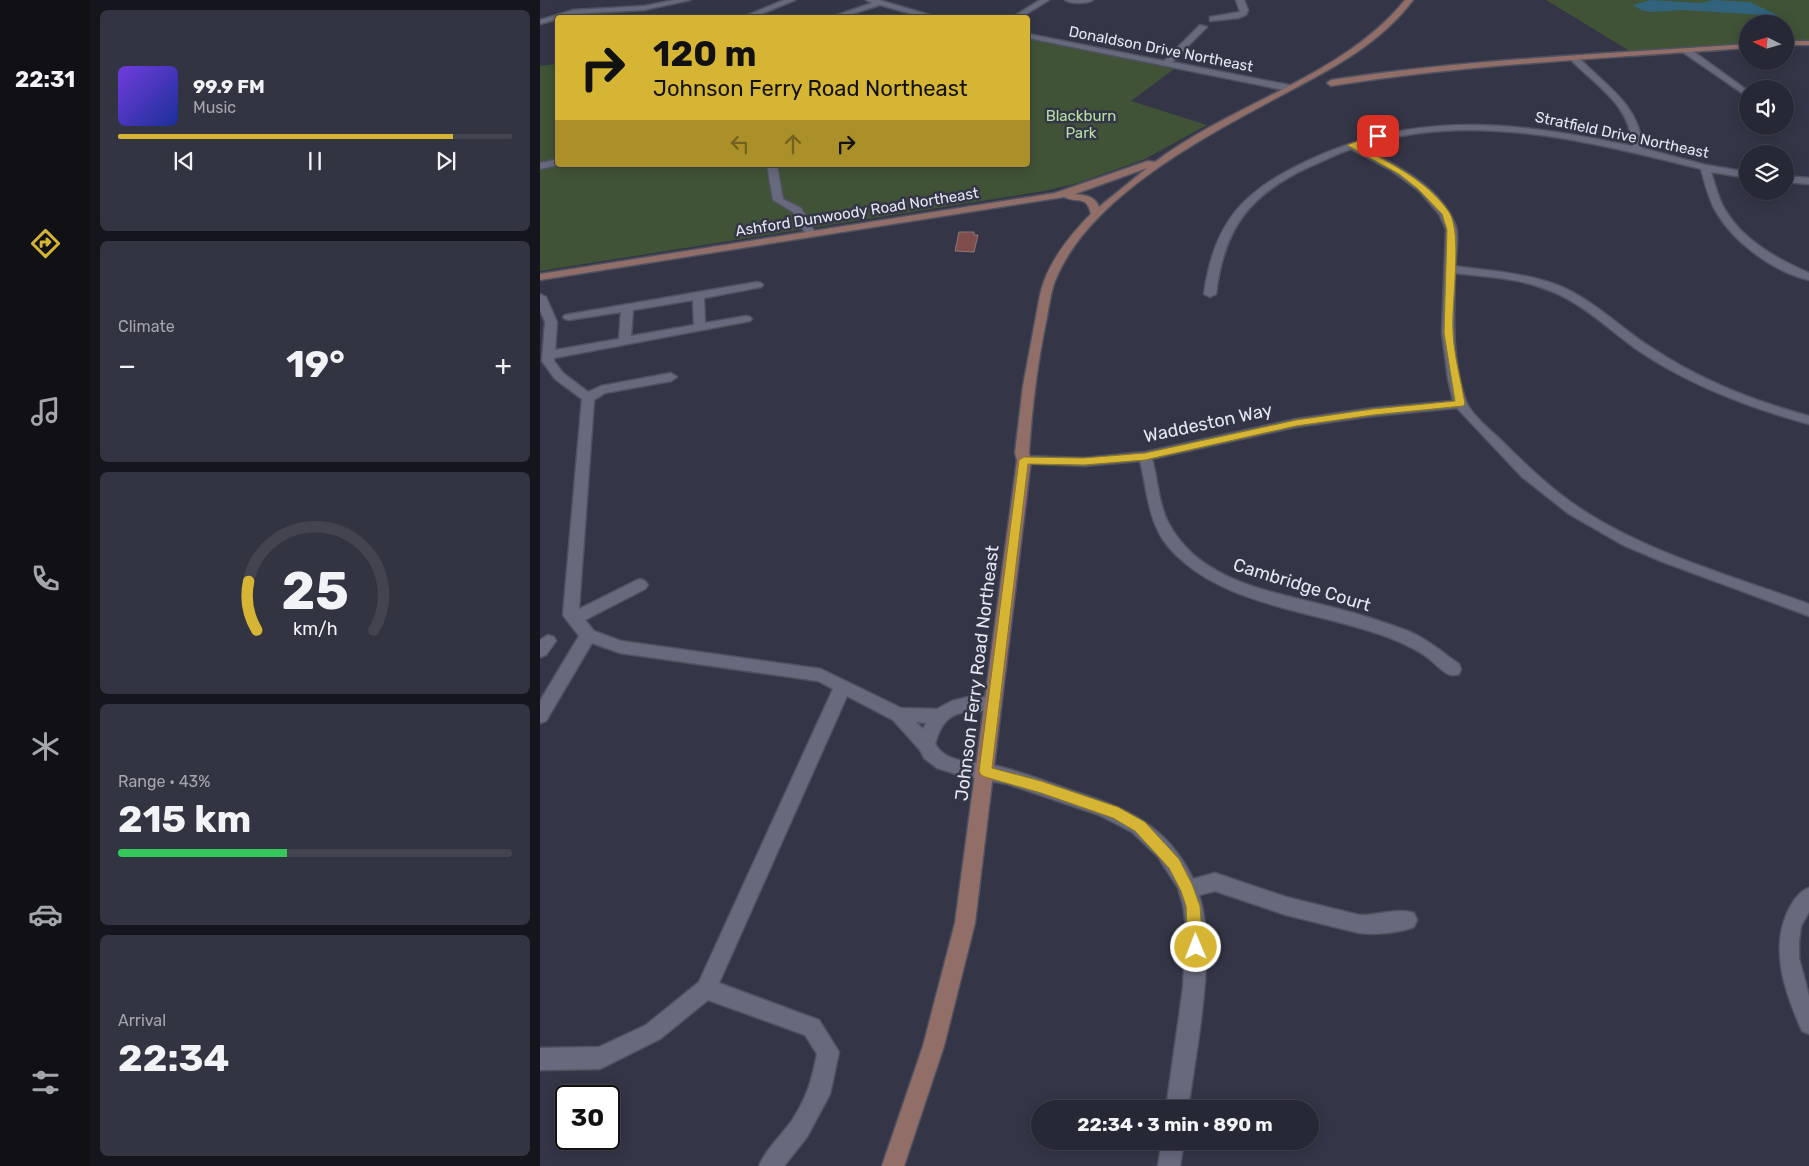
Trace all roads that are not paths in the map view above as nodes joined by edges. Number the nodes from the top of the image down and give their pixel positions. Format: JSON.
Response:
{"nodes":[{"id":1,"x":686,"y":0,"type":"edge"},
{"id":2,"x":792,"y":0,"type":"edge"},
{"id":3,"x":870,"y":0,"type":"edge"},
{"id":4,"x":1045,"y":0,"type":"edge"},
{"id":5,"x":1069,"y":0,"type":"edge"},
{"id":6,"x":1089,"y":0,"type":"edge"},
{"id":7,"x":1240,"y":0,"type":"edge"},
{"id":8,"x":1409,"y":0,"type":"edge"},
{"id":9,"x":879,"y":3,"type":"junction"},
{"id":10,"x":644,"y":8,"type":"junction"},
{"id":11,"x":563,"y":15,"type":"edge"},
{"id":12,"x":648,"y":15,"type":"edge"},
{"id":13,"x":752,"y":15,"type":"edge"},
{"id":14,"x":838,"y":15,"type":"edge"},
{"id":15,"x":925,"y":15,"type":"edge"},
{"id":16,"x":1019,"y":15,"type":"edge"},
{"id":17,"x":555,"y":17,"type":"edge"},
{"id":18,"x":540,"y":22,"type":"edge"},
{"id":19,"x":1030,"y":36,"type":"edge"},
{"id":20,"x":1809,"y":43,"type":"edge"},
{"id":21,"x":1794,"y":44,"type":"edge"},
{"id":22,"x":1739,"y":47,"type":"edge"},
{"id":23,"x":1687,"y":51,"type":"junction"},
{"id":24,"x":1571,"y":60,"type":"junction"},
{"id":25,"x":1165,"y":64,"type":"junction"},
{"id":26,"x":1289,"y":88,"type":"junction"},
{"id":27,"x":1739,"y":89,"type":"edge"},
{"id":28,"x":1351,"y":145,"type":"junction"},
{"id":29,"x":1637,"y":150,"type":"junction"},
{"id":30,"x":1172,"y":153,"type":"junction"},
{"id":31,"x":555,"y":163,"type":"edge"},
{"id":32,"x":540,"y":166,"type":"edge"},
{"id":33,"x":772,"y":167,"type":"edge"},
{"id":34,"x":1705,"y":168,"type":"junction"},
{"id":35,"x":1739,"y":174,"type":"edge"},
{"id":36,"x":1111,"y":178,"type":"junction"},
{"id":37,"x":1794,"y":180,"type":"edge"},
{"id":38,"x":1809,"y":181,"type":"edge"},
{"id":39,"x":1056,"y":196,"type":"junction"},
{"id":40,"x":1113,"y":198,"type":"junction"},
{"id":41,"x":1096,"y":214,"type":"junction"},
{"id":42,"x":811,"y":234,"type":"junction"},
{"id":43,"x":1451,"y":270,"type":"junction"},
{"id":44,"x":540,"y":277,"type":"edge"},
{"id":45,"x":1809,"y":277,"type":"edge"},
{"id":46,"x":757,"y":285,"type":"dead end"},
{"id":47,"x":1210,"y":294,"type":"dead end"},
{"id":48,"x":698,"y":296,"type":"junction"},
{"id":49,"x":540,"y":297,"type":"edge"},
{"id":50,"x":627,"y":308,"type":"junction"},
{"id":51,"x":569,"y":317,"type":"dead end"},
{"id":52,"x":746,"y":319,"type":"dead end"},
{"id":53,"x":700,"y":328,"type":"junction"},
{"id":54,"x":626,"y":341,"type":"junction"},
{"id":55,"x":548,"y":355,"type":"junction"},
{"id":56,"x":671,"y":377,"type":"dead end"},
{"id":57,"x":583,"y":394,"type":"junction"},
{"id":58,"x":1460,"y":404,"type":"junction"},
{"id":59,"x":1809,"y":420,"type":"edge"},
{"id":60,"x":1145,"y":456,"type":"junction"},
{"id":61,"x":1024,"y":460,"type":"junction"},
{"id":62,"x":640,"y":585,"type":"dead end"},
{"id":63,"x":1809,"y":610,"type":"edge"},
{"id":64,"x":574,"y":619,"type":"junction"},
{"id":65,"x":588,"y":634,"type":"junction"},
{"id":66,"x":1453,"y":670,"type":"dead end"},
{"id":67,"x":844,"y":686,"type":"junction"},
{"id":68,"x":993,"y":704,"type":"junction"},
{"id":69,"x":541,"y":712,"type":"edge"},
{"id":70,"x":899,"y":715,"type":"junction"},
{"id":71,"x":938,"y":716,"type":"junction"},
{"id":72,"x":926,"y":745,"type":"junction"},
{"id":73,"x":985,"y":771,"type":"junction"},
{"id":74,"x":1187,"y":889,"type":"junction"},
{"id":75,"x":1809,"y":897,"type":"edge"},
{"id":76,"x":1407,"y":920,"type":"dead end"},
{"id":77,"x":706,"y":989,"type":"junction"},
{"id":78,"x":1809,"y":1024,"type":"edge"},
{"id":79,"x":540,"y":1059,"type":"edge"},
{"id":80,"x":1178,"y":1100,"type":"edge"},
{"id":81,"x":1172,"y":1150,"type":"edge"},
{"id":82,"x":770,"y":1166,"type":"edge"},
{"id":83,"x":893,"y":1166,"type":"edge"},
{"id":84,"x":1169,"y":1166,"type":"edge"}],
"edges":[{"from":1,"to":10,"type":"street"},
{"from":2,"to":13,"type":"street"},
{"from":3,"to":9,"type":"street"},
{"from":4,"to":16,"type":"street"},
{"from":5,"to":6,"type":"street"},
{"from":7,"to":25,"type":"street"},
{"from":8,"to":26,"type":"main road"},
{"from":9,"to":14,"type":"street"},
{"from":9,"to":15,"type":"street"},
{"from":10,"to":11,"type":"street"},
{"from":10,"to":12,"type":"street"},
{"from":17,"to":18,"type":"street"},
{"from":19,"to":25,"type":"street","name":"Donaldson Drive Northeast"},
{"from":20,"to":21,"type":"main road"},
{"from":22,"to":23,"type":"main road"},
{"from":23,"to":24,"type":"main road"},
{"from":23,"to":27,"type":"street"},
{"from":24,"to":26,"type":"main road"},
{"from":24,"to":29,"type":"street"},
{"from":25,"to":26,"type":"street","name":"Donaldson Drive Northeast"},
{"from":26,"to":30,"type":"main road"},
{"from":28,"to":29,"type":"street","name":"Stratfield Drive Northeast"},
{"from":28,"to":43,"type":"street"},
{"from":28,"to":47,"type":"street","name":"Stratfield Drive Northeast"},
{"from":29,"to":34,"type":"street","name":"Stratfield Drive Northeast"},
{"from":30,"to":36,"type":"main road","name":"Ashford Dunwoody Road Northeast"},
{"from":30,"to":40,"type":"main road","name":"Johnson Ferry Road Northeast"},
{"from":31,"to":32,"type":"street"},
{"from":33,"to":42,"type":"street"},
{"from":34,"to":35,"type":"street","name":"Stratfield Drive Northeast"},
{"from":34,"to":45,"type":"street"},
{"from":36,"to":39,"type":"main road","name":"Ashford Dunwoody Road Northeast"},
{"from":36,"to":40,"type":"main road"},
{"from":37,"to":38,"type":"street"},
{"from":39,"to":41,"type":"main road"},
{"from":39,"to":42,"type":"main road","name":"Ashford Dunwoody Road Northeast"},
{"from":40,"to":41,"type":"main road","name":"Johnson Ferry Road Northeast"},
{"from":41,"to":61,"type":"main road","name":"Johnson Ferry Road Northeast"},
{"from":42,"to":44,"type":"main road","name":"Ashford Dunwoody Road Northeast"},
{"from":43,"to":58,"type":"street"},
{"from":43,"to":59,"type":"street"},
{"from":46,"to":48,"type":"street"},
{"from":48,"to":50,"type":"street"},
{"from":48,"to":53,"type":"street"},
{"from":49,"to":55,"type":"street"},
{"from":50,"to":51,"type":"street"},
{"from":50,"to":54,"type":"street"},
{"from":52,"to":53,"type":"street"},
{"from":53,"to":54,"type":"street"},
{"from":54,"to":55,"type":"street"},
{"from":55,"to":57,"type":"street"},
{"from":56,"to":57,"type":"street"},
{"from":57,"to":64,"type":"street"},
{"from":58,"to":60,"type":"street","name":"Waddeston Way"},
{"from":58,"to":63,"type":"street"},
{"from":60,"to":61,"type":"street","name":"Waddeston Way"},
{"from":60,"to":66,"type":"street","name":"Cambridge Court"},
{"from":61,"to":68,"type":"main road","name":"Johnson Ferry Road Northeast"},
{"from":62,"to":64,"type":"street"},
{"from":64,"to":65,"type":"street"},
{"from":65,"to":67,"type":"street"},
{"from":65,"to":69,"type":"street"},
{"from":67,"to":70,"type":"street"},
{"from":67,"to":77,"type":"street"},
{"from":68,"to":71,"type":"street"},
{"from":68,"to":73,"type":"main road","name":"Johnson Ferry Road Northeast"},
{"from":70,"to":71,"type":"street"},
{"from":70,"to":72,"type":"street"},
{"from":71,"to":72,"type":"street"},
{"from":72,"to":73,"type":"street"},
{"from":73,"to":74,"type":"street"},
{"from":73,"to":83,"type":"main road","name":"Johnson Ferry Road Northeast"},
{"from":74,"to":76,"type":"street"},
{"from":74,"to":80,"type":"street"},
{"from":75,"to":78,"type":"street"},
{"from":77,"to":79,"type":"street"},
{"from":77,"to":82,"type":"street"},
{"from":81,"to":84,"type":"street"}]}
